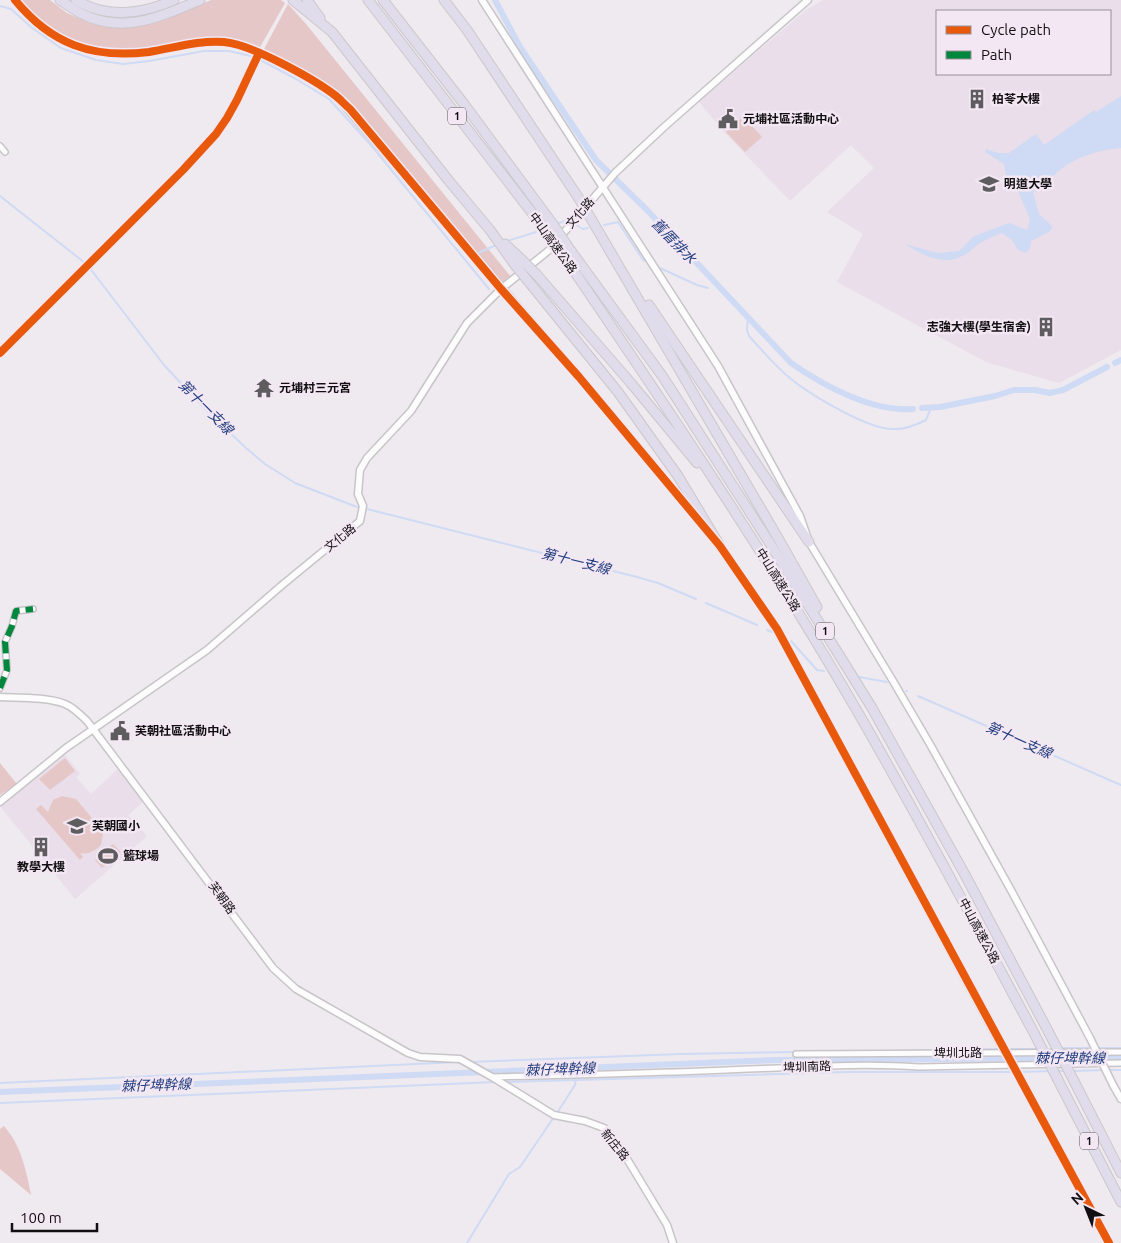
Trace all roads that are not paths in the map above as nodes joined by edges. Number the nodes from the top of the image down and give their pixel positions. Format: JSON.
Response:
{"nodes":[{"id":1,"x":15,"y":0,"type":"edge"},
{"id":2,"x":60,"y":0,"type":"edge"},
{"id":3,"x":76,"y":0,"type":"edge"},
{"id":4,"x":174,"y":0,"type":"edge"},
{"id":5,"x":200,"y":0,"type":"edge"},
{"id":6,"x":293,"y":0,"type":"edge"},
{"id":7,"x":307,"y":0,"type":"edge"},
{"id":8,"x":368,"y":0,"type":"edge"},
{"id":9,"x":383,"y":0,"type":"edge"},
{"id":10,"x":444,"y":0,"type":"edge"},
{"id":11,"x":482,"y":0,"type":"edge"},
{"id":12,"x":808,"y":0,"type":"edge"},
{"id":13,"x":332,"y":32,"type":"junction"},
{"id":14,"x":0,"y":146,"type":"edge"},
{"id":15,"x":5,"y":152,"type":"dead end"},
{"id":16,"x":605,"y":185,"type":"junction"},
{"id":17,"x":610,"y":250,"type":"junction"},
{"id":18,"x":567,"y":253,"type":"junction"},
{"id":19,"x":518,"y":262,"type":"junction"},
{"id":20,"x":501,"y":289,"type":"junction"},
{"id":21,"x":809,"y":542,"type":"junction"},
{"id":22,"x":720,"y":546,"type":"junction"},
{"id":23,"x":781,"y":584,"type":"junction"},
{"id":24,"x":33,"y":609,"type":"dead end"},
{"id":25,"x":0,"y":688,"type":"edge"},
{"id":26,"x":0,"y":697,"type":"edge"},
{"id":27,"x":872,"y":708,"type":"junction"},
{"id":28,"x":95,"y":729,"type":"junction"},
{"id":29,"x":0,"y":802,"type":"edge"},
{"id":30,"x":1121,"y":1052,"type":"edge"},
{"id":31,"x":796,"y":1054,"type":"dead end"},
{"id":32,"x":1121,"y":1063,"type":"edge"},
{"id":33,"x":492,"y":1077,"type":"junction"},
{"id":34,"x":1121,"y":1099,"type":"edge"},
{"id":35,"x":1121,"y":1173,"type":"edge"},
{"id":36,"x":1121,"y":1202,"type":"edge"},
{"id":37,"x":673,"y":1243,"type":"edge"},
{"id":38,"x":1109,"y":1243,"type":"edge"}],
"edges":[{"from":1,"to":20,"type":"street"},
{"from":2,"to":5,"type":"highway"},
{"from":3,"to":4,"type":"highway"},
{"from":6,"to":13,"type":"highway"},
{"from":7,"to":13,"type":"highway"},
{"from":8,"to":18,"type":"highway","name":"中山高速公路","number":"1","bridge":true},
{"from":9,"to":18,"type":"highway","name":"中山高速公路","number":"1","bridge":true},
{"from":10,"to":17,"type":"highway","bridge":true},
{"from":11,"to":16,"type":"street"},
{"from":12,"to":16,"type":"street","name":"文化路"},
{"from":13,"to":19,"type":"highway"},
{"from":14,"to":15,"type":"street"},
{"from":16,"to":20,"type":"street","name":"文化路"},
{"from":16,"to":21,"type":"street"},
{"from":17,"to":21,"type":"highway"},
{"from":17,"to":27,"type":"highway"},
{"from":18,"to":23,"type":"highway","name":"中山高速公路","number":"1"},
{"from":18,"to":27,"type":"highway","name":"中山高速公路","number":"1"},
{"from":19,"to":22,"type":"highway","bridge":true},
{"from":19,"to":23,"type":"highway","bridge":true},
{"from":20,"to":22,"type":"street"},
{"from":20,"to":28,"type":"street","name":"文化路"},
{"from":21,"to":34,"type":"street","bridge":true},
{"from":22,"to":38,"type":"street","bridge":true},
{"from":23,"to":36,"type":"highway","name":"中山高速公路","number":"1","bridge":true},
{"from":24,"to":25,"type":"street"},
{"from":26,"to":28,"type":"street","name":"芙朝路"},
{"from":27,"to":35,"type":"highway","name":"中山高速公路","number":"1","bridge":true},
{"from":28,"to":29,"type":"street","name":"文化路"},
{"from":28,"to":33,"type":"street","name":"芙朝路"},
{"from":30,"to":31,"type":"street","name":"埤圳北路"},
{"from":32,"to":33,"type":"street","name":"埤圳南路"},
{"from":33,"to":37,"type":"street","name":"新庄路"}]}
